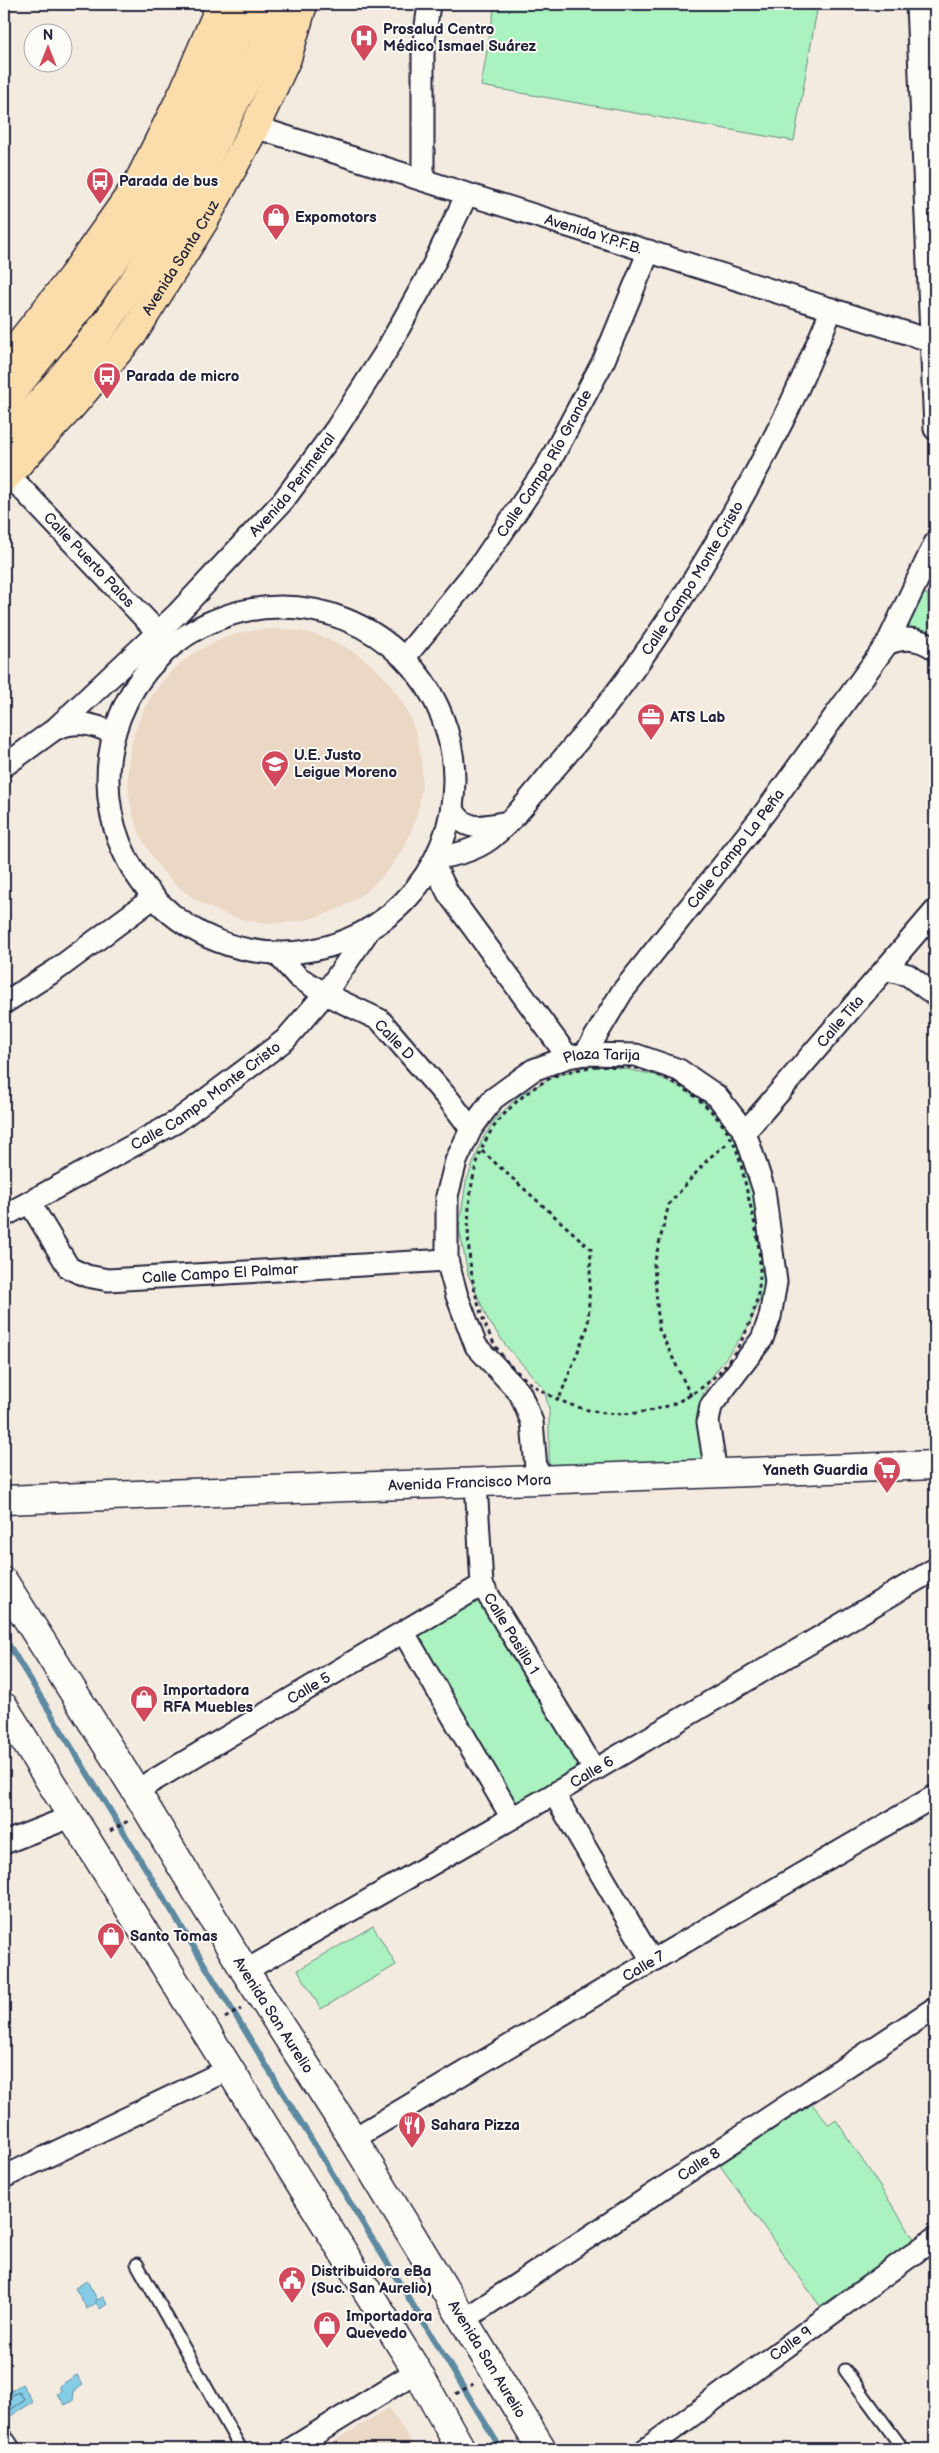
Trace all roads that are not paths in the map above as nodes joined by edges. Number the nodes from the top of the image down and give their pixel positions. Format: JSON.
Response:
{"nodes":[{"id":1,"x":221,"y":4,"type":"edge"},
{"id":2,"x":248,"y":4,"type":"edge"},
{"id":3,"x":275,"y":4,"type":"edge"},
{"id":4,"x":303,"y":4,"type":"edge"},
{"id":5,"x":429,"y":4,"type":"edge"},
{"id":6,"x":917,"y":4,"type":"edge"},
{"id":7,"x":255,"y":127,"type":"junction"},
{"id":8,"x":423,"y":180,"type":"junction"},
{"id":9,"x":467,"y":194,"type":"junction"},
{"id":10,"x":649,"y":251,"type":"junction"},
{"id":11,"x":832,"y":309,"type":"junction"},
{"id":12,"x":932,"y":341,"type":"junction"},
{"id":13,"x":4,"y":363,"type":"edge"},
{"id":14,"x":4,"y":402,"type":"edge"},
{"id":15,"x":935,"y":429,"type":"edge"},
{"id":16,"x":4,"y":442,"type":"edge"},
{"id":17,"x":6,"y":477,"type":"edge"},
{"id":18,"x":935,"y":543,"type":"edge"},
{"id":19,"x":163,"y":639,"type":"junction"},
{"id":20,"x":887,"y":644,"type":"junction"},
{"id":21,"x":935,"y":649,"type":"edge"},
{"id":22,"x":405,"y":657,"type":"junction"},
{"id":23,"x":55,"y":729,"type":"junction"},
{"id":24,"x":112,"y":733,"type":"junction"},
{"id":25,"x":4,"y":766,"type":"edge"},
{"id":26,"x":453,"y":810,"type":"junction"},
{"id":27,"x":509,"y":822,"type":"junction"},
{"id":28,"x":435,"y":861,"type":"junction"},
{"id":29,"x":153,"y":898,"type":"junction"},
{"id":30,"x":935,"y":911,"type":"edge"},
{"id":31,"x":369,"y":930,"type":"junction"},
{"id":32,"x":277,"y":954,"type":"junction"},
{"id":33,"x":885,"y":969,"type":"junction"},
{"id":34,"x":325,"y":994,"type":"junction"},
{"id":35,"x":935,"y":995,"type":"edge"},
{"id":36,"x":4,"y":1003,"type":"edge"},
{"id":37,"x":576,"y":1055,"type":"junction"},
{"id":38,"x":470,"y":1129,"type":"junction"},
{"id":39,"x":739,"y":1136,"type":"junction"},
{"id":40,"x":30,"y":1203,"type":"junction"},
{"id":41,"x":4,"y":1216,"type":"edge"},
{"id":42,"x":447,"y":1260,"type":"junction"},
{"id":43,"x":935,"y":1465,"type":"edge"},
{"id":44,"x":716,"y":1473,"type":"junction"},
{"id":45,"x":537,"y":1480,"type":"junction"},
{"id":46,"x":476,"y":1483,"type":"junction"},
{"id":47,"x":4,"y":1500,"type":"edge"},
{"id":48,"x":935,"y":1569,"type":"edge"},
{"id":49,"x":4,"y":1582,"type":"edge"},
{"id":50,"x":482,"y":1586,"type":"junction"},
{"id":51,"x":404,"y":1633,"type":"junction"},
{"id":52,"x":4,"y":1707,"type":"edge"},
{"id":53,"x":594,"y":1769,"type":"junction"},
{"id":54,"x":554,"y":1794,"type":"junction"},
{"id":55,"x":935,"y":1796,"type":"edge"},
{"id":56,"x":135,"y":1804,"type":"junction"},
{"id":57,"x":73,"y":1816,"type":"junction"},
{"id":58,"x":512,"y":1818,"type":"junction"},
{"id":59,"x":4,"y":1843,"type":"edge"},
{"id":60,"x":652,"y":1961,"type":"junction"},
{"id":61,"x":245,"y":1971,"type":"junction"},
{"id":62,"x":935,"y":2008,"type":"edge"},
{"id":63,"x":228,"y":2069,"type":"junction"},
{"id":64,"x":353,"y":2139,"type":"junction"},
{"id":65,"x":4,"y":2176,"type":"edge"},
{"id":66,"x":935,"y":2238,"type":"edge"},
{"id":67,"x":137,"y":2264,"type":"dead end"},
{"id":68,"x":462,"y":2321,"type":"junction"},
{"id":69,"x":845,"y":2370,"type":"dead end"},
{"id":70,"x":417,"y":2371,"type":"junction"},
{"id":71,"x":6,"y":2435,"type":"dead end"},
{"id":72,"x":650,"y":2448,"type":"edge"},
{"id":73,"x":15,"y":2449,"type":"edge"},
{"id":74,"x":241,"y":2449,"type":"edge"},
{"id":75,"x":291,"y":2449,"type":"edge"},
{"id":76,"x":461,"y":2449,"type":"edge"},
{"id":77,"x":542,"y":2449,"type":"edge"},
{"id":78,"x":903,"y":2449,"type":"edge"}],
"edges":[{"from":1,"to":13,"type":"main road"},
{"from":2,"to":14,"type":"main road"},
{"from":3,"to":16,"type":"main road","name":"Avenida Santa Cruz"},
{"from":4,"to":7,"type":"main road","name":"Avenida Santa Cruz"},
{"from":5,"to":8,"type":"street"},
{"from":6,"to":12,"type":"street"},
{"from":7,"to":8,"type":"street","name":"Avenida Y.P.F.B."},
{"from":7,"to":17,"type":"main road","name":"Avenida Santa Cruz"},
{"from":8,"to":9,"type":"street","name":"Avenida Y.P.F.B."},
{"from":9,"to":10,"type":"street","name":"Avenida Y.P.F.B."},
{"from":9,"to":19,"type":"street","name":"Avenida Perimetral"},
{"from":10,"to":11,"type":"street","name":"Avenida Y.P.F.B."},
{"from":10,"to":22,"type":"street","name":"Calle Campo Río Grande"},
{"from":11,"to":12,"type":"street","name":"Avenida Y.P.F.B."},
{"from":11,"to":27,"type":"street","name":"Calle Campo Monte Cristo"},
{"from":12,"to":15,"type":"street"},
{"from":17,"to":19,"type":"street","name":"Calle Puerto Palos"},
{"from":18,"to":20,"type":"street","name":"Calle Campo La Peña"},
{"from":19,"to":22,"type":"street"},
{"from":19,"to":23,"type":"street","name":"Avenida Perimetral"},
{"from":19,"to":24,"type":"street"},
{"from":20,"to":21,"type":"street"},
{"from":20,"to":37,"type":"street","name":"Calle Campo La Peña"},
{"from":22,"to":26,"type":"street"},
{"from":23,"to":24,"type":"street","name":"Avenida Perimetral"},
{"from":23,"to":25,"type":"street","name":"Avenida Perimetral"},
{"from":24,"to":29,"type":"street"},
{"from":26,"to":27,"type":"street"},
{"from":26,"to":28,"type":"street"},
{"from":27,"to":28,"type":"street","name":"Calle Campo Monte Cristo"},
{"from":28,"to":31,"type":"street"},
{"from":28,"to":37,"type":"street"},
{"from":29,"to":32,"type":"street"},
{"from":29,"to":36,"type":"street"},
{"from":30,"to":33,"type":"street","name":"Calle Tita"},
{"from":31,"to":32,"type":"street"},
{"from":31,"to":34,"type":"street","name":"Calle Campo Monte Cristo"},
{"from":32,"to":34,"type":"street","name":"Calle D"},
{"from":33,"to":35,"type":"street"},
{"from":33,"to":39,"type":"street","name":"Calle Tita"},
{"from":34,"to":38,"type":"street","name":"Calle D"},
{"from":34,"to":40,"type":"street","name":"Calle Campo Monte Cristo"},
{"from":37,"to":38,"type":"street","name":"Plaza Tarija"},
{"from":37,"to":39,"type":"street","name":"Plaza Tarija"},
{"from":38,"to":42,"type":"street","name":"Plaza Tarija"},
{"from":39,"to":44,"type":"street","name":"Plaza Tarija"},
{"from":40,"to":41,"type":"street","name":"Calle Campo Monte Cristo"},
{"from":40,"to":42,"type":"street","name":"Calle Campo El Palmar"},
{"from":42,"to":45,"type":"street","name":"Plaza Tarija"},
{"from":43,"to":44,"type":"main road","name":"Avenida Francisco Mora"},
{"from":44,"to":45,"type":"main road","name":"Avenida Francisco Mora"},
{"from":45,"to":46,"type":"main road","name":"Avenida Francisco Mora"},
{"from":46,"to":47,"type":"main road","name":"Avenida Francisco Mora"},
{"from":46,"to":50,"type":"street","name":"Calle Pasillo 1"},
{"from":48,"to":53,"type":"street","name":"Calle 6"},
{"from":49,"to":56,"type":"main road","name":"Avenida San Aurelio"},
{"from":50,"to":51,"type":"street","name":"Calle 5"},
{"from":50,"to":53,"type":"street","name":"Calle Pasillo 1"},
{"from":51,"to":56,"type":"street","name":"Calle 5"},
{"from":51,"to":58,"type":"street"},
{"from":52,"to":57,"type":"main road"},
{"from":53,"to":54,"type":"street","name":"Calle 6"},
{"from":54,"to":58,"type":"street","name":"Calle 6"},
{"from":54,"to":60,"type":"street"},
{"from":55,"to":60,"type":"street","name":"Calle 7"},
{"from":56,"to":61,"type":"main road","name":"Avenida San Aurelio"},
{"from":57,"to":59,"type":"street"},
{"from":57,"to":63,"type":"main road"},
{"from":58,"to":61,"type":"street","name":"Calle 6"},
{"from":60,"to":64,"type":"street","name":"Calle 7"},
{"from":61,"to":64,"type":"main road","name":"Avenida San Aurelio"},
{"from":62,"to":68,"type":"street","name":"Calle 8"},
{"from":63,"to":65,"type":"street"},
{"from":63,"to":70,"type":"main road"},
{"from":64,"to":68,"type":"main road","name":"Avenida San Aurelio"},
{"from":66,"to":72,"type":"street","name":"Calle 9"},
{"from":67,"to":74,"type":"lane"},
{"from":68,"to":77,"type":"main road","name":"Avenida San Aurelio"},
{"from":69,"to":78,"type":"lane"},
{"from":70,"to":75,"type":"street"},
{"from":70,"to":76,"type":"main road"},
{"from":71,"to":73,"type":"lane"}]}
